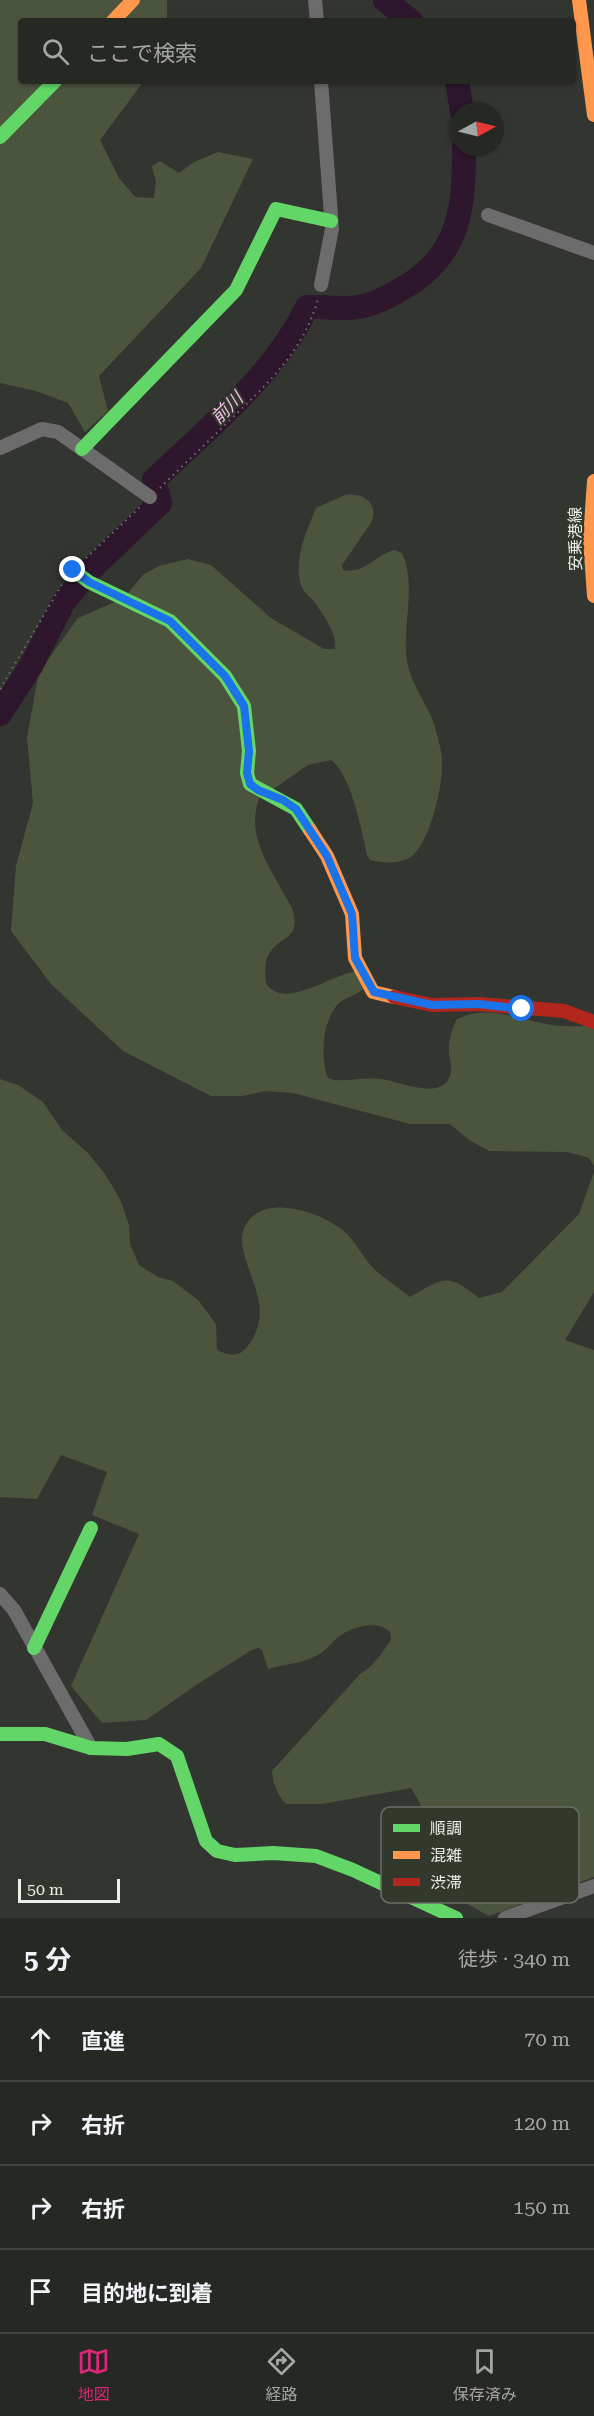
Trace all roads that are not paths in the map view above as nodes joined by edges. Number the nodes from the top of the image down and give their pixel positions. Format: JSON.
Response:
{"nodes":[{"id":1,"x":133,"y":0,"type":"edge"},
{"id":2,"x":315,"y":0,"type":"edge"},
{"id":3,"x":579,"y":0,"type":"edge"},
{"id":4,"x":116,"y":18,"type":"edge"},
{"id":5,"x":317,"y":18,"type":"edge"},
{"id":6,"x":52,"y":84,"type":"edge"},
{"id":7,"x":321,"y":84,"type":"edge"},
{"id":8,"x":594,"y":115,"type":"edge"},
{"id":9,"x":0,"y":136,"type":"edge"},
{"id":10,"x":488,"y":215,"type":"dead end"},
{"id":11,"x":331,"y":221,"type":"junction"},
{"id":12,"x":594,"y":253,"type":"edge"},
{"id":13,"x":321,"y":285,"type":"road end"},
{"id":14,"x":0,"y":448,"type":"edge"},
{"id":15,"x":82,"y":449,"type":"junction"},
{"id":16,"x":594,"y":481,"type":"edge"},
{"id":17,"x":150,"y":497,"type":"dead end"},
{"id":18,"x":80,"y":575,"type":"dead end"},
{"id":19,"x":594,"y":596,"type":"edge"},
{"id":20,"x":594,"y":1022,"type":"edge"},
{"id":21,"x":91,"y":1528,"type":"dead end"},
{"id":22,"x":0,"y":1594,"type":"edge"},
{"id":23,"x":34,"y":1647,"type":"junction"},
{"id":24,"x":0,"y":1734,"type":"edge"},
{"id":25,"x":91,"y":1748,"type":"junction"},
{"id":26,"x":381,"y":1883,"type":"edge"},
{"id":27,"x":594,"y":1886,"type":"edge"},
{"id":28,"x":579,"y":1891,"type":"edge"},
{"id":29,"x":424,"y":1903,"type":"edge"},
{"id":30,"x":547,"y":1903,"type":"edge"},
{"id":31,"x":456,"y":1918,"type":"edge"},
{"id":32,"x":505,"y":1918,"type":"edge"}],
"edges":[{"from":1,"to":4,"type":"main road"},
{"from":2,"to":5,"type":"street"},
{"from":3,"to":8,"type":"main road"},
{"from":6,"to":9,"type":"main road"},
{"from":7,"to":11,"type":"street"},
{"from":10,"to":12,"type":"street"},
{"from":11,"to":13,"type":"street"},
{"from":11,"to":15,"type":"main road"},
{"from":14,"to":15,"type":"street"},
{"from":15,"to":17,"type":"street"},
{"from":16,"to":19,"type":"main road","name":"安乗港線"},
{"from":18,"to":20,"type":"main road"},
{"from":21,"to":23,"type":"main road"},
{"from":22,"to":23,"type":"street"},
{"from":23,"to":25,"type":"street"},
{"from":24,"to":25,"type":"main road"},
{"from":25,"to":26,"type":"main road"},
{"from":27,"to":28,"type":"street"},
{"from":29,"to":31,"type":"main road"},
{"from":30,"to":32,"type":"street"}]}
